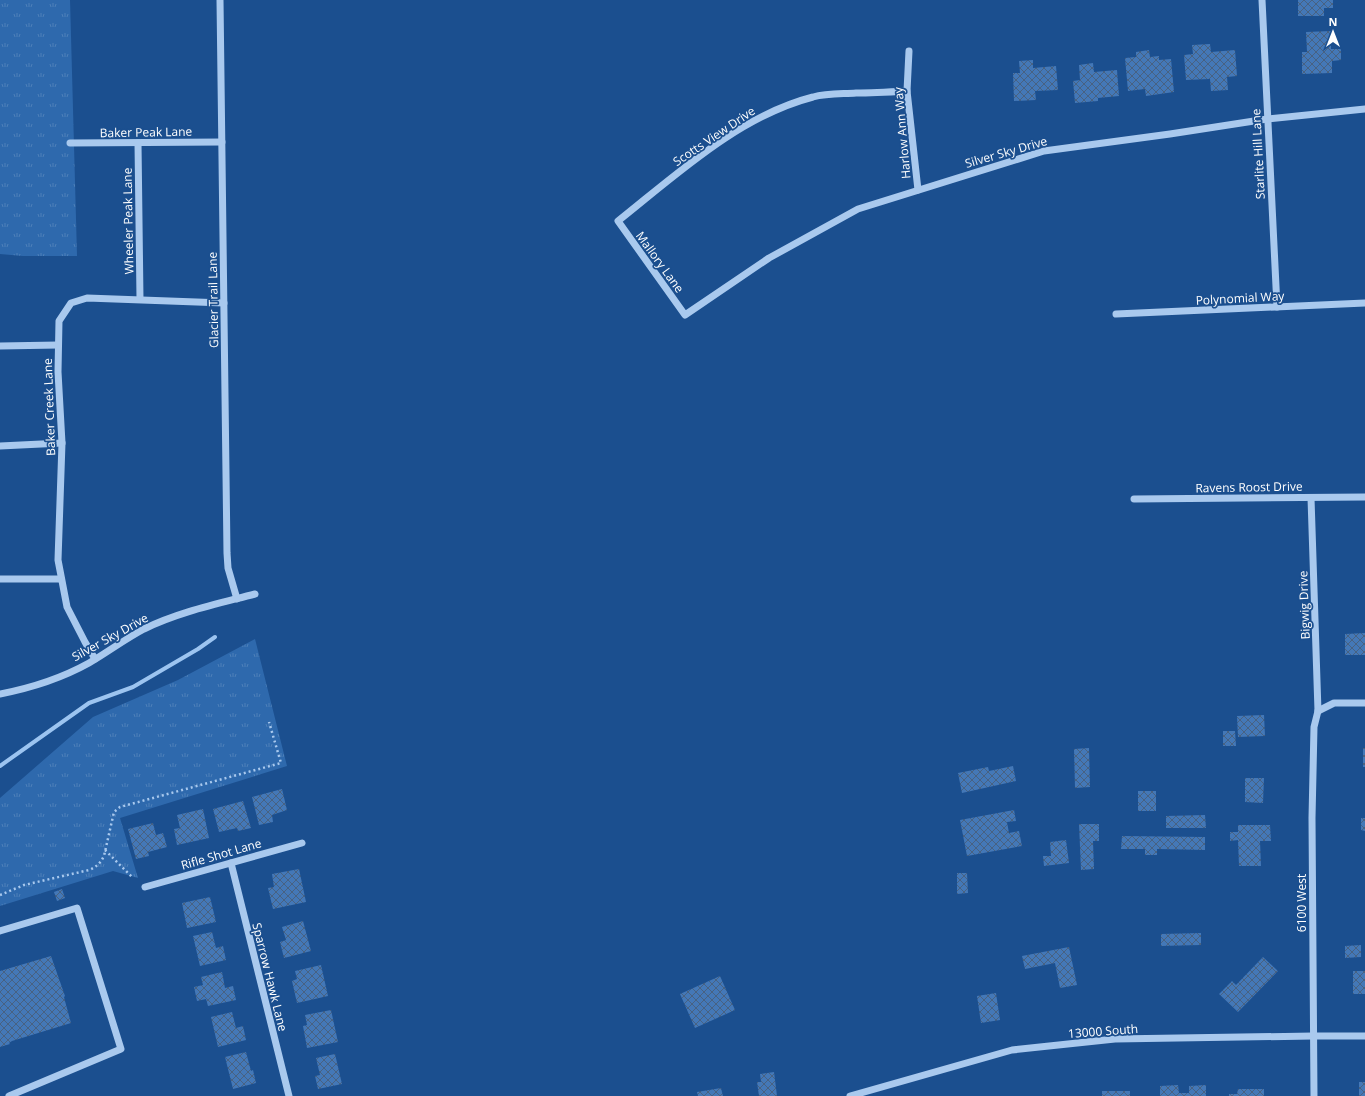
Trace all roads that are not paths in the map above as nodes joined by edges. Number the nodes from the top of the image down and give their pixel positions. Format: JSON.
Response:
{"nodes":[{"id":1,"x":220,"y":0,"type":"edge"},
{"id":2,"x":1262,"y":0,"type":"edge"},
{"id":3,"x":909,"y":51,"type":"dead end"},
{"id":4,"x":907,"y":91,"type":"junction"},
{"id":5,"x":1365,"y":109,"type":"edge"},
{"id":6,"x":1267,"y":119,"type":"junction"},
{"id":7,"x":222,"y":142,"type":"junction"},
{"id":8,"x":70,"y":143,"type":"dead end"},
{"id":9,"x":138,"y":143,"type":"junction"},
{"id":10,"x":918,"y":190,"type":"junction"},
{"id":11,"x":618,"y":221,"type":"joint"},
{"id":12,"x":140,"y":299,"type":"junction"},
{"id":13,"x":224,"y":303,"type":"junction"},
{"id":14,"x":1365,"y":303,"type":"edge"},
{"id":15,"x":1277,"y":307,"type":"junction"},
{"id":16,"x":1116,"y":314,"type":"dead end"},
{"id":17,"x":685,"y":315,"type":"joint"},
{"id":18,"x":58,"y":345,"type":"junction"},
{"id":19,"x":0,"y":346,"type":"edge"},
{"id":20,"x":62,"y":443,"type":"junction"},
{"id":21,"x":0,"y":446,"type":"edge"},
{"id":22,"x":1365,"y":497,"type":"edge"},
{"id":23,"x":1312,"y":498,"type":"junction"},
{"id":24,"x":1134,"y":499,"type":"dead end"},
{"id":25,"x":0,"y":579,"type":"edge"},
{"id":26,"x":61,"y":579,"type":"junction"},
{"id":27,"x":255,"y":594,"type":"dead end"},
{"id":28,"x":237,"y":599,"type":"junction"},
{"id":29,"x":95,"y":659,"type":"junction"},
{"id":30,"x":0,"y":694,"type":"edge"},
{"id":31,"x":1365,"y":703,"type":"edge"},
{"id":32,"x":1318,"y":711,"type":"junction"},
{"id":33,"x":302,"y":843,"type":"dead end"},
{"id":34,"x":231,"y":863,"type":"junction"},
{"id":35,"x":145,"y":887,"type":"dead end"},
{"id":36,"x":0,"y":931,"type":"edge"},
{"id":37,"x":1313,"y":1036,"type":"junction"},
{"id":38,"x":1365,"y":1036,"type":"edge"},
{"id":39,"x":9,"y":1096,"type":"edge"},
{"id":40,"x":289,"y":1096,"type":"edge"},
{"id":41,"x":850,"y":1096,"type":"edge"},
{"id":42,"x":1314,"y":1096,"type":"edge"}],
"edges":[{"from":1,"to":7,"type":"street","name":"Glacier Trail Lane"},
{"from":2,"to":6,"type":"street","name":"Starlite Hill Lane"},
{"from":3,"to":4,"type":"street","name":"Harlow Ann Way"},
{"from":4,"to":10,"type":"street","name":"Harlow Ann Way"},
{"from":4,"to":11,"type":"street","name":"Scotts View Drive"},
{"from":5,"to":6,"type":"street","name":"Silver Sky Drive"},
{"from":6,"to":10,"type":"street","name":"Silver Sky Drive"},
{"from":6,"to":15,"type":"street","name":"Starlite Hill Lane"},
{"from":7,"to":9,"type":"street","name":"Baker Peak Lane"},
{"from":7,"to":13,"type":"street","name":"Glacier Trail Lane"},
{"from":8,"to":9,"type":"street","name":"Baker Peak Lane"},
{"from":9,"to":12,"type":"street","name":"Wheeler Peak Lane"},
{"from":10,"to":17,"type":"street","name":"Silver Sky Drive"},
{"from":11,"to":17,"type":"street","name":"Mallory Lane"},
{"from":12,"to":13,"type":"street","name":"Baker Creek Lane"},
{"from":12,"to":18,"type":"street","name":"Baker Creek Lane"},
{"from":13,"to":28,"type":"street","name":"Glacier Trail Lane"},
{"from":14,"to":15,"type":"street","name":"Polynomial Way"},
{"from":15,"to":16,"type":"street","name":"Polynomial Way"},
{"from":18,"to":19,"type":"street"},
{"from":18,"to":20,"type":"street","name":"Baker Creek Lane"},
{"from":20,"to":21,"type":"street"},
{"from":20,"to":26,"type":"street","name":"Baker Creek Lane"},
{"from":22,"to":23,"type":"street","name":"Ravens Roost Drive"},
{"from":23,"to":24,"type":"street","name":"Ravens Roost Drive"},
{"from":23,"to":32,"type":"street","name":"Bigwig Drive"},
{"from":25,"to":26,"type":"street"},
{"from":26,"to":29,"type":"street","name":"Baker Creek Lane"},
{"from":27,"to":28,"type":"street","name":"Silver Sky Drive"},
{"from":28,"to":29,"type":"street","name":"Silver Sky Drive"},
{"from":29,"to":30,"type":"street","name":"Silver Sky Drive"},
{"from":31,"to":32,"type":"street"},
{"from":32,"to":37,"type":"street","name":"6100 West"},
{"from":33,"to":34,"type":"street","name":"Rifle Shot Lane"},
{"from":34,"to":35,"type":"street","name":"Rifle Shot Lane"},
{"from":34,"to":40,"type":"street","name":"Sparrow Hawk Lane"},
{"from":36,"to":39,"type":"street"},
{"from":37,"to":38,"type":"street","name":"13000 South"},
{"from":37,"to":41,"type":"street","name":"13000 South"},
{"from":37,"to":42,"type":"street","name":"6100 West"}]}
